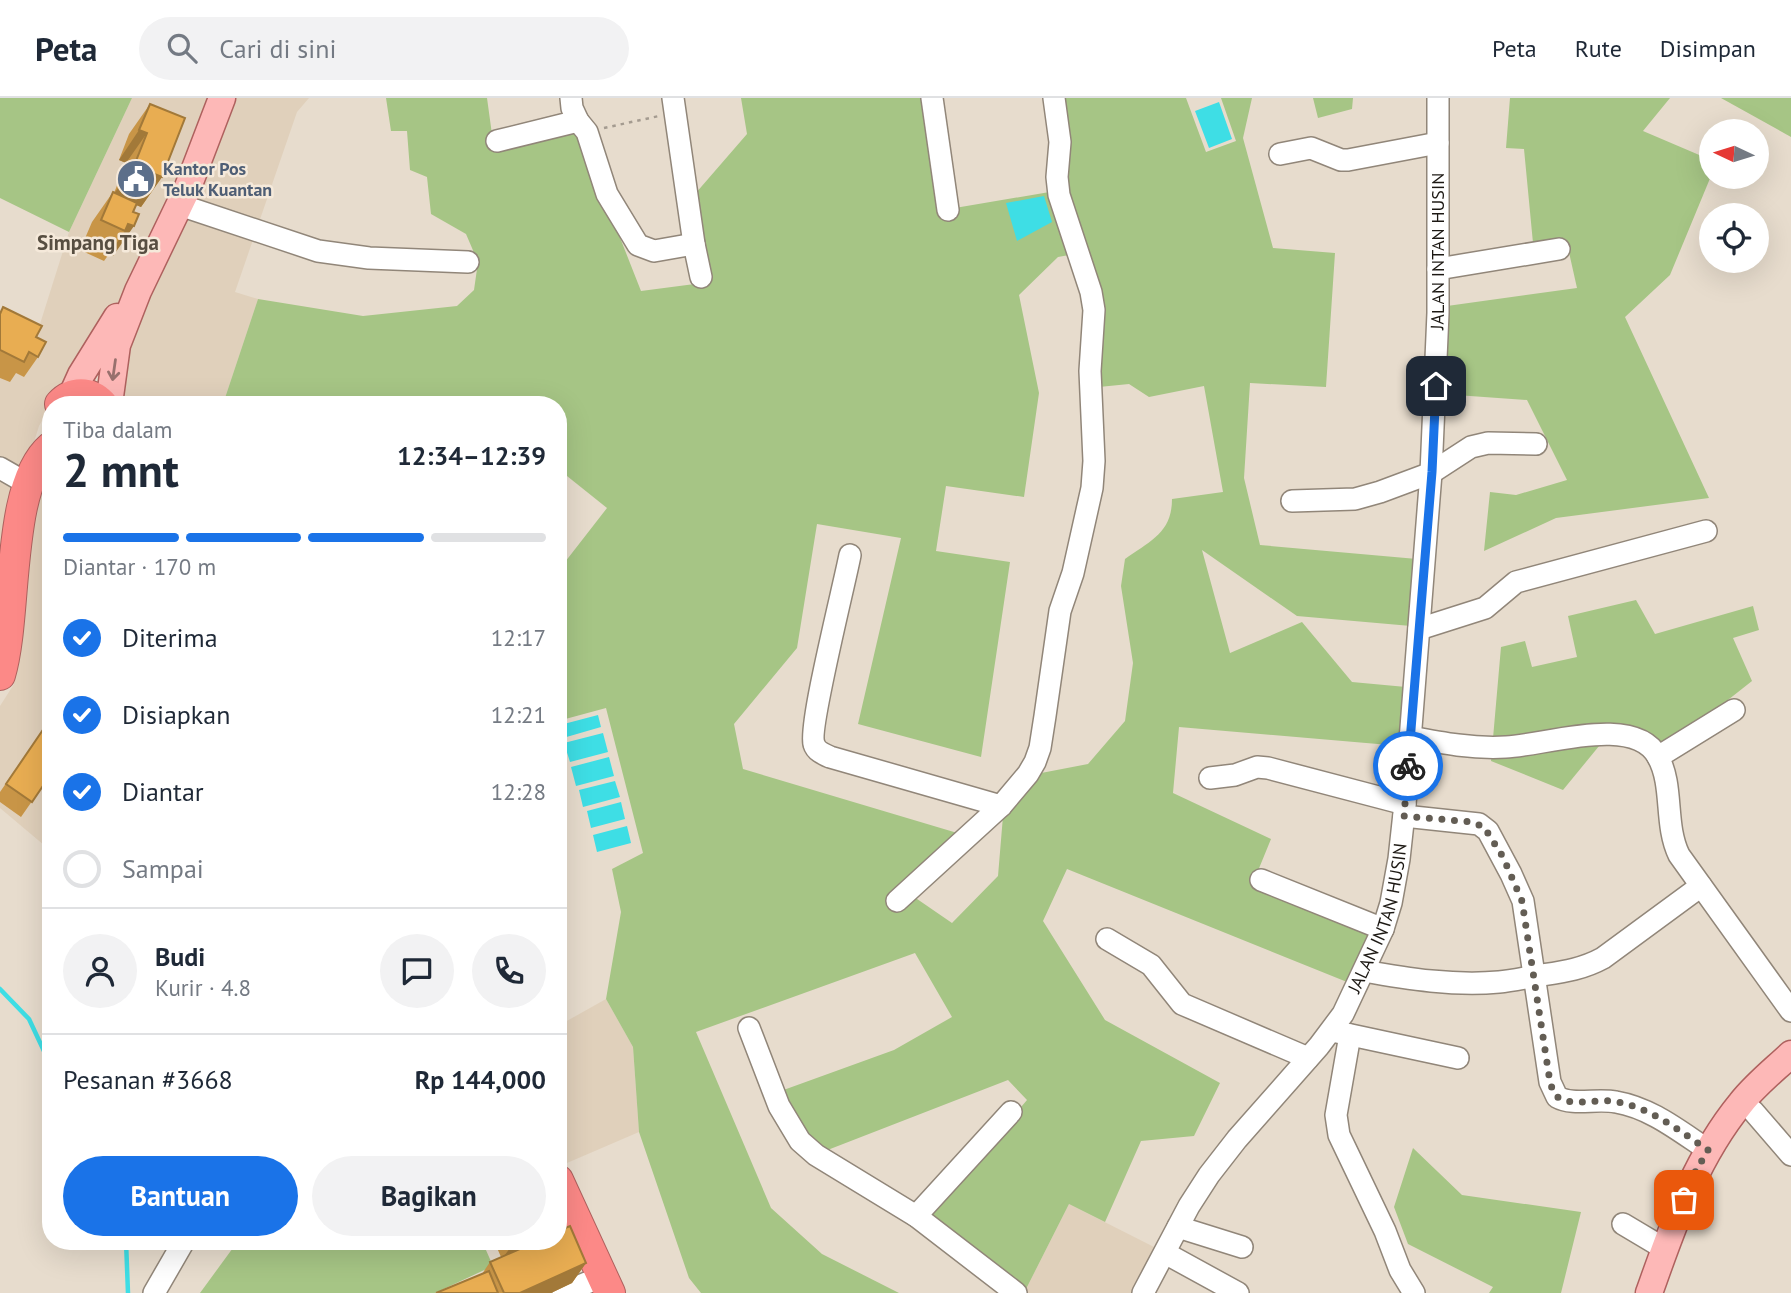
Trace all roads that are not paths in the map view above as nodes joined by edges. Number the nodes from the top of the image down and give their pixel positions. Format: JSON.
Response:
{"nodes":[{"id":1,"x":222,"y":98,"type":"edge"},
{"id":2,"x":570,"y":98,"type":"edge"},
{"id":3,"x":932,"y":98,"type":"edge"},
{"id":4,"x":1054,"y":98,"type":"edge"},
{"id":5,"x":1438,"y":98,"type":"edge"},
{"id":6,"x":674,"y":105,"type":"edge"},
{"id":7,"x":582,"y":126,"type":"junction"},
{"id":8,"x":497,"y":141,"type":"dead end"},
{"id":9,"x":1438,"y":143,"type":"junction"},
{"id":10,"x":1280,"y":154,"type":"dead end"},
{"id":11,"x":180,"y":205,"type":"junction"},
{"id":12,"x":948,"y":210,"type":"dead end"},
{"id":13,"x":694,"y":244,"type":"junction"},
{"id":14,"x":1559,"y":249,"type":"dead end"},
{"id":15,"x":468,"y":262,"type":"dead end"},
{"id":16,"x":1438,"y":269,"type":"junction"},
{"id":17,"x":701,"y":277,"type":"dead end"},
{"id":18,"x":138,"y":291,"type":"junction"},
{"id":19,"x":68,"y":396,"type":"edge"},
{"id":20,"x":110,"y":396,"type":"edge"},
{"id":21,"x":1536,"y":444,"type":"dead end"},
{"id":22,"x":42,"y":457,"type":"edge"},
{"id":23,"x":0,"y":468,"type":"edge"},
{"id":24,"x":1432,"y":472,"type":"junction"},
{"id":25,"x":28,"y":484,"type":"junction"},
{"id":26,"x":1292,"y":501,"type":"dead end"},
{"id":27,"x":1706,"y":531,"type":"dead end"},
{"id":28,"x":850,"y":555,"type":"dead end"},
{"id":29,"x":1419,"y":629,"type":"junction"},
{"id":30,"x":0,"y":675,"type":"edge"},
{"id":31,"x":1734,"y":710,"type":"dead end"},
{"id":32,"x":1410,"y":737,"type":"junction"},
{"id":33,"x":1658,"y":757,"type":"junction"},
{"id":34,"x":1210,"y":778,"type":"dead end"},
{"id":35,"x":1001,"y":806,"type":"junction"},
{"id":36,"x":1404,"y":810,"type":"junction"},
{"id":37,"x":1261,"y":880,"type":"dead end"},
{"id":38,"x":1701,"y":886,"type":"junction"},
{"id":39,"x":897,"y":901,"type":"dead end"},
{"id":40,"x":1383,"y":929,"type":"junction"},
{"id":41,"x":1107,"y":939,"type":"dead end"},
{"id":42,"x":1364,"y":971,"type":"junction"},
{"id":43,"x":1536,"y":976,"type":"junction"},
{"id":44,"x":1791,"y":1011,"type":"edge"},
{"id":45,"x":750,"y":1028,"type":"dead end"},
{"id":46,"x":1340,"y":1033,"type":"junction"},
{"id":47,"x":1791,"y":1054,"type":"edge"},
{"id":48,"x":1308,"y":1058,"type":"junction"},
{"id":49,"x":1458,"y":1058,"type":"dead end"},
{"id":50,"x":1791,"y":1076,"type":"edge"},
{"id":51,"x":1753,"y":1111,"type":"junction"},
{"id":52,"x":1011,"y":1112,"type":"dead end"},
{"id":53,"x":1708,"y":1150,"type":"junction"},
{"id":54,"x":1791,"y":1155,"type":"edge"},
{"id":55,"x":567,"y":1200,"type":"edge"},
{"id":56,"x":916,"y":1216,"type":"junction"},
{"id":57,"x":1623,"y":1224,"type":"dead end"},
{"id":58,"x":1178,"y":1227,"type":"junction"},
{"id":59,"x":1242,"y":1247,"type":"dead end"},
{"id":60,"x":1665,"y":1249,"type":"junction"},
{"id":61,"x":179,"y":1250,"type":"edge"},
{"id":62,"x":1165,"y":1253,"type":"junction"},
{"id":63,"x":606,"y":1285,"type":"edge"},
{"id":64,"x":154,"y":1293,"type":"edge"},
{"id":65,"x":563,"y":1293,"type":"edge"},
{"id":66,"x":1016,"y":1293,"type":"edge"},
{"id":67,"x":1143,"y":1293,"type":"edge"},
{"id":68,"x":1238,"y":1293,"type":"edge"},
{"id":69,"x":1414,"y":1293,"type":"edge"},
{"id":70,"x":1649,"y":1293,"type":"edge"},
{"id":71,"x":1665,"y":1293,"type":"edge"}],
"edges":[{"from":1,"to":11,"type":"main road"},
{"from":2,"to":7,"type":"street"},
{"from":3,"to":12,"type":"street"},
{"from":4,"to":35,"type":"street"},
{"from":5,"to":9,"type":"street","name":"JALAN INTAN HUSIN"},
{"from":6,"to":13,"type":"street"},
{"from":7,"to":8,"type":"street"},
{"from":7,"to":13,"type":"street"},
{"from":9,"to":10,"type":"street"},
{"from":9,"to":16,"type":"street","name":"JALAN INTAN HUSIN"},
{"from":11,"to":15,"type":"street"},
{"from":11,"to":18,"type":"main road"},
{"from":13,"to":17,"type":"street"},
{"from":14,"to":16,"type":"street"},
{"from":16,"to":24,"type":"street","name":"JALAN INTAN HUSIN"},
{"from":18,"to":19,"type":"main road"},
{"from":18,"to":20,"type":"main road","one_way":true},
{"from":21,"to":24,"type":"street"},
{"from":22,"to":25,"type":"highway"},
{"from":23,"to":25,"type":"street"},
{"from":24,"to":26,"type":"street"},
{"from":24,"to":29,"type":"street","name":"JALAN INTAN HUSIN"},
{"from":25,"to":30,"type":"highway"},
{"from":27,"to":29,"type":"street"},
{"from":28,"to":35,"type":"street"},
{"from":29,"to":32,"type":"street","name":"JALAN INTAN HUSIN"},
{"from":31,"to":33,"type":"street"},
{"from":32,"to":33,"type":"street"},
{"from":32,"to":36,"type":"street","name":"JALAN INTAN HUSIN"},
{"from":33,"to":38,"type":"street"},
{"from":34,"to":36,"type":"street"},
{"from":35,"to":39,"type":"street"},
{"from":36,"to":40,"type":"street","name":"JALAN INTAN HUSIN"},
{"from":36,"to":43,"type":"street"},
{"from":37,"to":40,"type":"street"},
{"from":38,"to":43,"type":"street"},
{"from":38,"to":44,"type":"street"},
{"from":40,"to":42,"type":"street","name":"JALAN INTAN HUSIN"},
{"from":41,"to":48,"type":"street"},
{"from":42,"to":43,"type":"street"},
{"from":42,"to":46,"type":"street","name":"JALAN INTAN HUSIN"},
{"from":43,"to":53,"type":"street"},
{"from":45,"to":56,"type":"street"},
{"from":46,"to":48,"type":"street","name":"JALAN INTAN HUSIN"},
{"from":46,"to":49,"type":"street"},
{"from":46,"to":69,"type":"street"},
{"from":47,"to":53,"type":"main road"},
{"from":48,"to":58,"type":"street","name":"JALAN INTAN HUSIN"},
{"from":50,"to":51,"type":"main road"},
{"from":51,"to":54,"type":"street"},
{"from":51,"to":71,"type":"main road"},
{"from":52,"to":56,"type":"street"},
{"from":53,"to":60,"type":"main road"},
{"from":55,"to":63,"type":"highway"},
{"from":56,"to":66,"type":"street"},
{"from":57,"to":60,"type":"street"},
{"from":58,"to":59,"type":"street"},
{"from":58,"to":62,"type":"street","name":"JALAN INTAN HUSIN"},
{"from":60,"to":70,"type":"main road"},
{"from":61,"to":64,"type":"street"},
{"from":62,"to":67,"type":"street","name":"JALAN INTAN HUSIN"},
{"from":62,"to":68,"type":"street"},
{"from":63,"to":65,"type":"street"}]}
